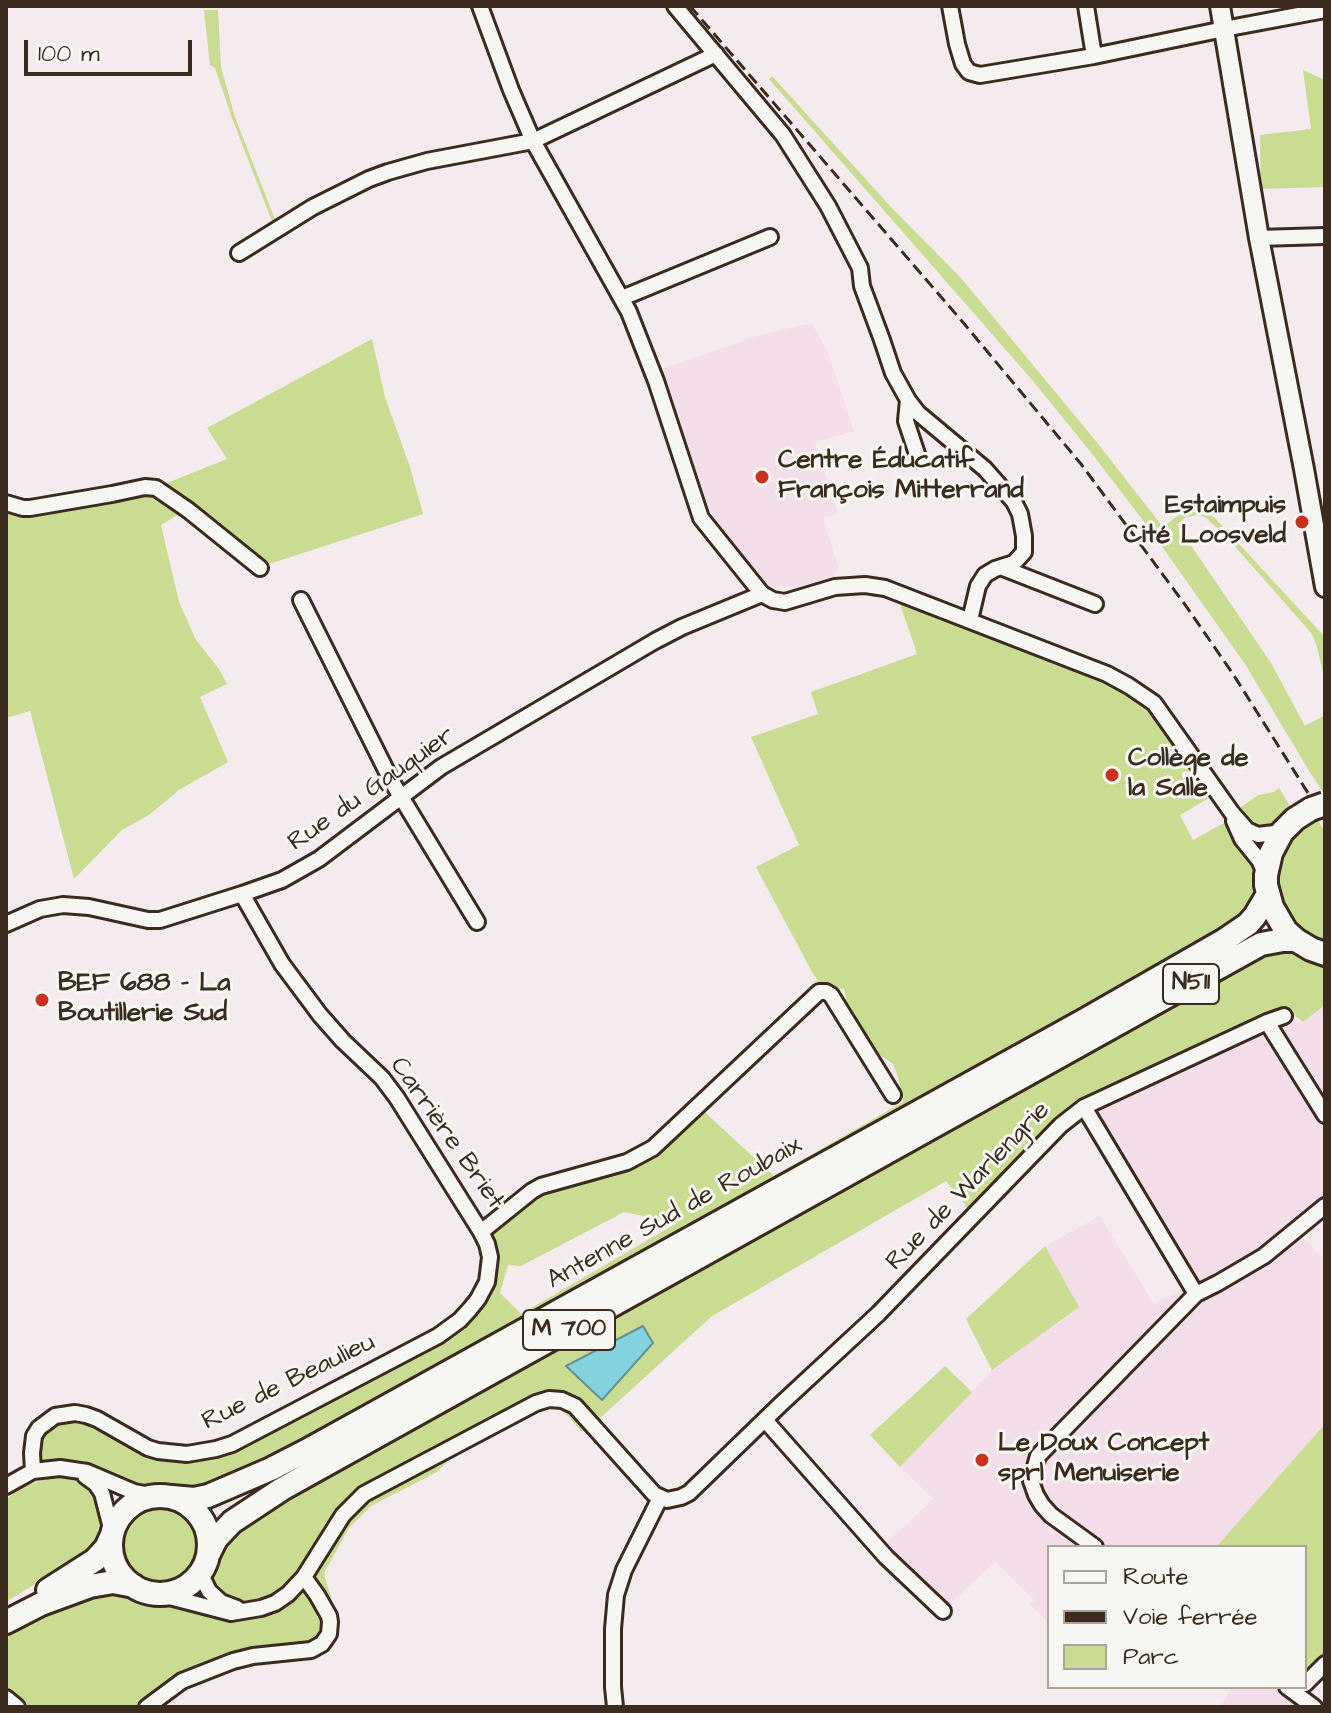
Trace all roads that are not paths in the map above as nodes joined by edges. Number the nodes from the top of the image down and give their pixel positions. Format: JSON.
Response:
{"nodes":[{"id":1,"x":480,"y":6,"type":"edge"},
{"id":2,"x":675,"y":6,"type":"edge"},
{"id":3,"x":950,"y":6,"type":"edge"},
{"id":4,"x":1086,"y":6,"type":"edge"},
{"id":5,"x":1220,"y":6,"type":"edge"},
{"id":6,"x":1325,"y":10,"type":"edge"},
{"id":7,"x":1224,"y":29,"type":"junction"},
{"id":8,"x":716,"y":54,"type":"junction"},
{"id":9,"x":1094,"y":56,"type":"junction"},
{"id":10,"x":533,"y":141,"type":"junction"},
{"id":11,"x":1325,"y":236,"type":"edge"},
{"id":12,"x":770,"y":237,"type":"dead end"},
{"id":13,"x":1259,"y":238,"type":"junction"},
{"id":14,"x":239,"y":253,"type":"dead end"},
{"id":15,"x":622,"y":298,"type":"junction"},
{"id":16,"x":908,"y":400,"type":"junction"},
{"id":17,"x":919,"y":460,"type":"dead end"},
{"id":18,"x":6,"y":503,"type":"edge"},
{"id":19,"x":260,"y":568,"type":"dead end"},
{"id":20,"x":1003,"y":568,"type":"junction"},
{"id":21,"x":1325,"y":587,"type":"edge"},
{"id":22,"x":762,"y":594,"type":"junction"},
{"id":23,"x":301,"y":600,"type":"dead end"},
{"id":24,"x":1095,"y":604,"type":"dead end"},
{"id":25,"x":970,"y":620,"type":"junction"},
{"id":26,"x":401,"y":796,"type":"junction"},
{"id":27,"x":1318,"y":807,"type":"edge"},
{"id":28,"x":1232,"y":813,"type":"junction"},
{"id":29,"x":1282,"y":832,"type":"junction"},
{"id":30,"x":1267,"y":885,"type":"junction"},
{"id":31,"x":242,"y":894,"type":"junction"},
{"id":32,"x":477,"y":922,"type":"dead end"},
{"id":33,"x":6,"y":924,"type":"edge"},
{"id":34,"x":1296,"y":940,"type":"junction"},
{"id":35,"x":1325,"y":954,"type":"edge"},
{"id":36,"x":1284,"y":1016,"type":"dead end"},
{"id":37,"x":1267,"y":1022,"type":"junction"},
{"id":38,"x":893,"y":1095,"type":"dead end"},
{"id":39,"x":1084,"y":1107,"type":"junction"},
{"id":40,"x":1325,"y":1115,"type":"edge"},
{"id":41,"x":910,"y":1129,"type":"junction"},
{"id":42,"x":1325,"y":1206,"type":"edge"},
{"id":43,"x":481,"y":1232,"type":"junction"},
{"id":44,"x":1196,"y":1294,"type":"junction"},
{"id":45,"x":765,"y":1420,"type":"junction"},
{"id":46,"x":74,"y":1470,"type":"junction"},
{"id":47,"x":33,"y":1471,"type":"junction"},
{"id":48,"x":6,"y":1486,"type":"edge"},
{"id":49,"x":163,"y":1496,"type":"junction"},
{"id":50,"x":660,"y":1498,"type":"junction"},
{"id":51,"x":112,"y":1535,"type":"junction"},
{"id":52,"x":1092,"y":1545,"type":"edge"},
{"id":53,"x":206,"y":1562,"type":"junction"},
{"id":54,"x":304,"y":1577,"type":"junction"},
{"id":55,"x":144,"y":1590,"type":"junction"},
{"id":56,"x":253,"y":1609,"type":"junction"},
{"id":57,"x":943,"y":1611,"type":"dead end"},
{"id":58,"x":6,"y":1615,"type":"edge"},
{"id":59,"x":6,"y":1622,"type":"edge"},
{"id":60,"x":1325,"y":1664,"type":"edge"},
{"id":61,"x":1307,"y":1680,"type":"edge"},
{"id":62,"x":1299,"y":1689,"type":"edge"},
{"id":63,"x":6,"y":1698,"type":"edge"},
{"id":64,"x":17,"y":1707,"type":"edge"},
{"id":65,"x":147,"y":1707,"type":"edge"},
{"id":66,"x":615,"y":1707,"type":"edge"},
{"id":67,"x":1314,"y":1707,"type":"edge"}],
"edges":[{"from":1,"to":10,"type":"street"},
{"from":2,"to":8,"type":"street"},
{"from":3,"to":9,"type":"street"},
{"from":4,"to":9,"type":"street"},
{"from":5,"to":7,"type":"main road"},
{"from":6,"to":7,"type":"street"},
{"from":7,"to":9,"type":"street"},
{"from":7,"to":13,"type":"main road"},
{"from":8,"to":10,"type":"street"},
{"from":8,"to":16,"type":"street"},
{"from":10,"to":14,"type":"street"},
{"from":10,"to":15,"type":"street"},
{"from":11,"to":13,"type":"street"},
{"from":12,"to":15,"type":"street"},
{"from":13,"to":21,"type":"main road"},
{"from":15,"to":22,"type":"street"},
{"from":16,"to":17,"type":"street"},
{"from":16,"to":20,"type":"street"},
{"from":18,"to":19,"type":"street"},
{"from":20,"to":24,"type":"street"},
{"from":20,"to":25,"type":"street"},
{"from":22,"to":25,"type":"street"},
{"from":22,"to":26,"type":"street","name":"Rue du Gauquier"},
{"from":23,"to":26,"type":"street"},
{"from":25,"to":28,"type":"street"},
{"from":26,"to":31,"type":"street","name":"Rue du Gauquier"},
{"from":26,"to":32,"type":"street"},
{"from":27,"to":29,"type":"highway"},
{"from":28,"to":29,"type":"street"},
{"from":28,"to":30,"type":"street"},
{"from":29,"to":30,"type":"highway"},
{"from":30,"to":34,"type":"highway"},
{"from":30,"to":41,"type":"highway","number":"N511"},
{"from":31,"to":33,"type":"street","name":"Rue du Gauquier"},
{"from":31,"to":43,"type":"street","name":"Carrière Briet"},
{"from":34,"to":35,"type":"highway"},
{"from":34,"to":41,"type":"highway","number":"N511"},
{"from":36,"to":37,"type":"street","name":"Rue de Warlengrie"},
{"from":37,"to":39,"type":"street","name":"Rue de Warlengrie"},
{"from":37,"to":40,"type":"street"},
{"from":38,"to":43,"type":"street","name":"Carrière Briet"},
{"from":39,"to":44,"type":"street"},
{"from":39,"to":45,"type":"street","name":"Rue de Warlengrie"},
{"from":41,"to":49,"type":"highway","name":"Antenne Sud de Roubaix","number":"M 700"},
{"from":41,"to":53,"type":"highway","name":"Antenne Sud de Roubaix","number":"M 700"},
{"from":42,"to":44,"type":"street"},
{"from":43,"to":47,"type":"street","name":"Rue de Beaulieu"},
{"from":44,"to":52,"type":"street"},
{"from":45,"to":50,"type":"street"},
{"from":45,"to":57,"type":"street"},
{"from":46,"to":47,"type":"street"},
{"from":46,"to":49,"type":"street"},
{"from":46,"to":51,"type":"street"},
{"from":47,"to":48,"type":"street"},
{"from":49,"to":51,"type":"highway"},
{"from":49,"to":53,"type":"highway"},
{"from":50,"to":54,"type":"street"},
{"from":50,"to":66,"type":"street"},
{"from":51,"to":55,"type":"highway"},
{"from":51,"to":58,"type":"highway"},
{"from":53,"to":55,"type":"highway"},
{"from":53,"to":56,"type":"street"},
{"from":54,"to":56,"type":"street"},
{"from":54,"to":65,"type":"street"},
{"from":55,"to":56,"type":"street"},
{"from":55,"to":59,"type":"highway"},
{"from":60,"to":61,"type":"street"},
{"from":62,"to":67,"type":"street"},
{"from":63,"to":64,"type":"street"}]}
